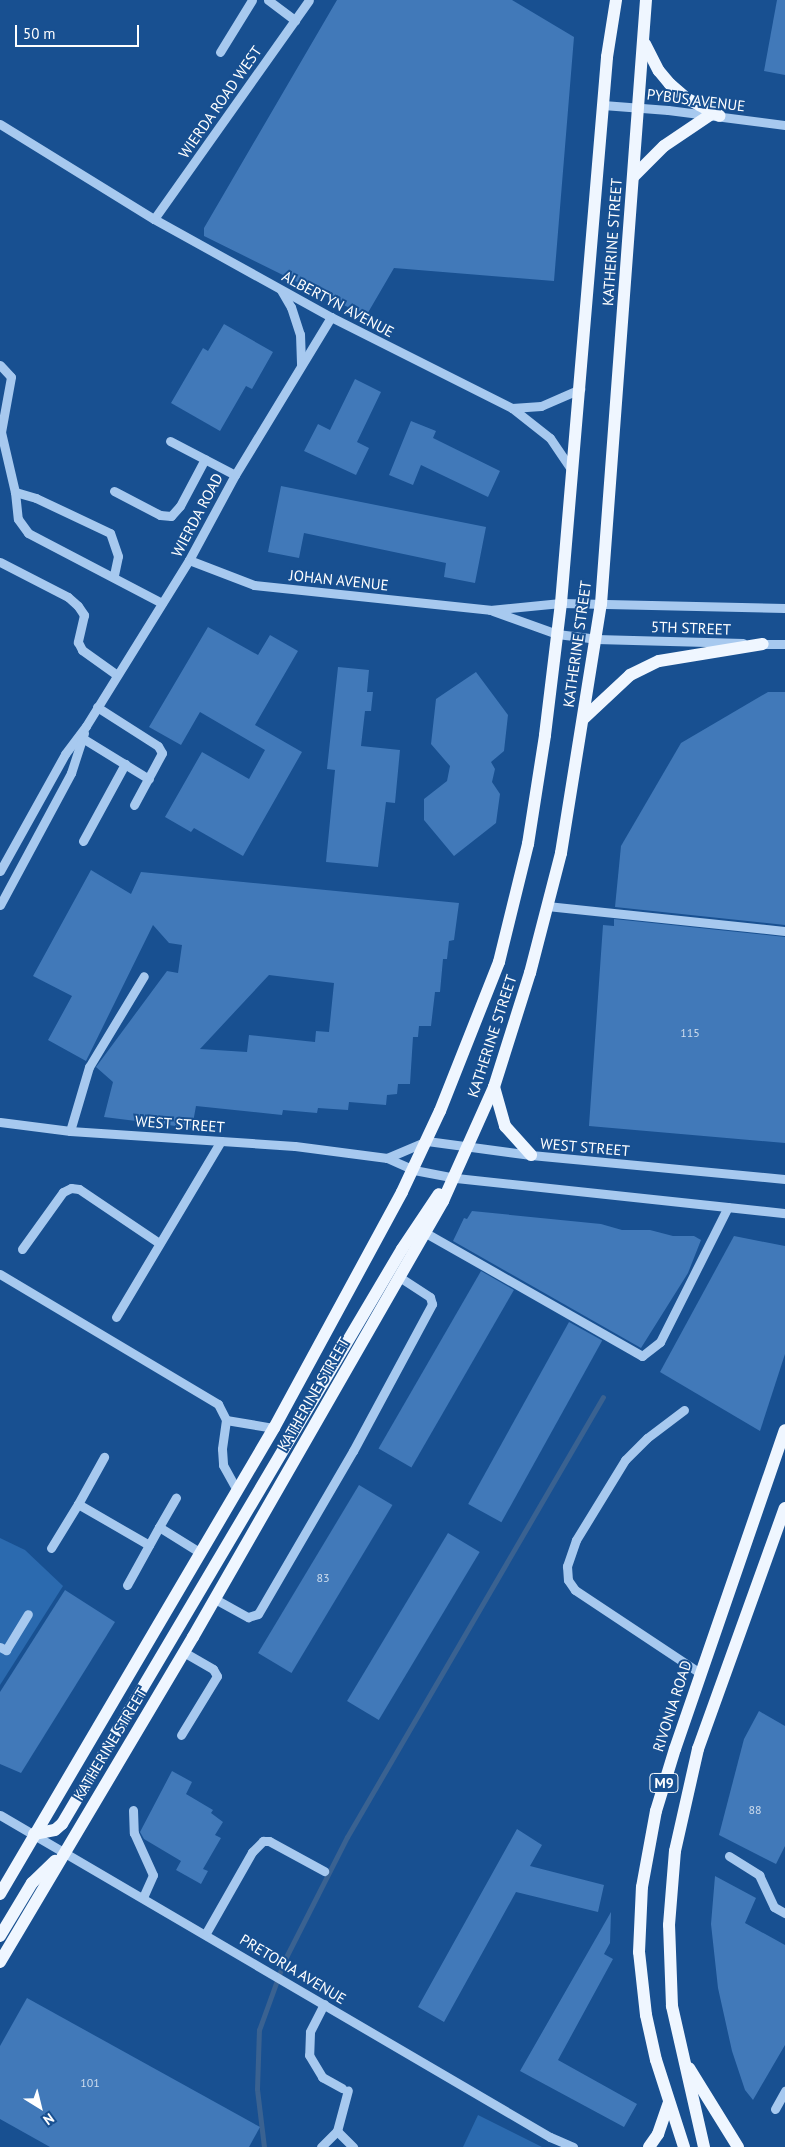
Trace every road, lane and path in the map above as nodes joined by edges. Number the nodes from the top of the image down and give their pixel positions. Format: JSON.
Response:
{"nodes":[{"id":1,"x":252,"y":0,"type":"edge"},
{"id":2,"x":268,"y":0,"type":"edge"},
{"id":3,"x":309,"y":0,"type":"edge"},
{"id":4,"x":616,"y":0,"type":"edge"},
{"id":5,"x":646,"y":0,"type":"edge"},
{"id":6,"x":295,"y":20,"type":"junction"},
{"id":7,"x":644,"y":42,"type":"junction"},
{"id":8,"x":220,"y":52,"type":"dead end"},
{"id":9,"x":603,"y":105,"type":"junction"},
{"id":10,"x":639,"y":108,"type":"junction"},
{"id":11,"x":715,"y":115,"type":"junction"},
{"id":12,"x":0,"y":124,"type":"edge"},
{"id":13,"x":785,"y":125,"type":"edge"},
{"id":14,"x":634,"y":176,"type":"junction"},
{"id":15,"x":154,"y":219,"type":"junction"},
{"id":16,"x":281,"y":289,"type":"junction"},
{"id":17,"x":331,"y":317,"type":"junction"},
{"id":18,"x":0,"y":365,"type":"edge"},
{"id":19,"x":301,"y":367,"type":"junction"},
{"id":20,"x":580,"y":388,"type":"junction"},
{"id":21,"x":512,"y":408,"type":"junction"},
{"id":22,"x":170,"y":441,"type":"dead end"},
{"id":23,"x":205,"y":459,"type":"junction"},
{"id":24,"x":570,"y":468,"type":"junction"},
{"id":25,"x":234,"y":475,"type":"junction"},
{"id":26,"x":114,"y":490,"type":"dead end"},
{"id":27,"x":15,"y":492,"type":"junction"},
{"id":28,"x":189,"y":560,"type":"junction"},
{"id":29,"x":0,"y":562,"type":"edge"},
{"id":30,"x":114,"y":576,"type":"junction"},
{"id":31,"x":162,"y":603,"type":"junction"},
{"id":32,"x":561,"y":603,"type":"junction"},
{"id":33,"x":601,"y":604,"type":"junction"},
{"id":34,"x":785,"y":608,"type":"edge"},
{"id":35,"x":490,"y":610,"type":"junction"},
{"id":36,"x":557,"y":634,"type":"junction"},
{"id":37,"x":596,"y":639,"type":"junction"},
{"id":38,"x":763,"y":644,"type":"junction"},
{"id":39,"x":785,"y":644,"type":"edge"},
{"id":40,"x":117,"y":675,"type":"junction"},
{"id":41,"x":97,"y":707,"type":"junction"},
{"id":42,"x":583,"y":719,"type":"junction"},
{"id":43,"x":80,"y":737,"type":"junction"},
{"id":44,"x":125,"y":764,"type":"junction"},
{"id":45,"x":149,"y":779,"type":"junction"},
{"id":46,"x":134,"y":804,"type":"dead end"},
{"id":47,"x":26,"y":823,"type":"junction"},
{"id":48,"x":39,"y":829,"type":"junction"},
{"id":49,"x":83,"y":841,"type":"dead end"},
{"id":50,"x":0,"y":871,"type":"edge"},
{"id":51,"x":0,"y":904,"type":"edge"},
{"id":52,"x":547,"y":906,"type":"junction"},
{"id":53,"x":785,"y":931,"type":"edge"},
{"id":54,"x":144,"y":976,"type":"dead end"},
{"id":55,"x":494,"y":1087,"type":"junction"},
{"id":56,"x":0,"y":1122,"type":"edge"},
{"id":57,"x":70,"y":1131,"type":"junction"},
{"id":58,"x":221,"y":1141,"type":"junction"},
{"id":59,"x":427,"y":1141,"type":"junction"},
{"id":60,"x":468,"y":1149,"type":"junction"},
{"id":61,"x":531,"y":1156,"type":"junction"},
{"id":62,"x":387,"y":1158,"type":"junction"},
{"id":63,"x":414,"y":1170,"type":"junction"},
{"id":64,"x":456,"y":1178,"type":"junction"},
{"id":65,"x":785,"y":1179,"type":"edge"},
{"id":66,"x":728,"y":1207,"type":"junction"},
{"id":67,"x":785,"y":1213,"type":"edge"},
{"id":68,"x":424,"y":1232,"type":"junction"},
{"id":69,"x":159,"y":1243,"type":"junction"},
{"id":70,"x":22,"y":1249,"type":"dead end"},
{"id":71,"x":0,"y":1274,"type":"edge"},
{"id":72,"x":399,"y":1277,"type":"junction"},
{"id":73,"x":116,"y":1317,"type":"dead end"},
{"id":74,"x":684,"y":1410,"type":"dead end"},
{"id":75,"x":226,"y":1420,"type":"junction"},
{"id":76,"x":274,"y":1428,"type":"junction"},
{"id":77,"x":785,"y":1430,"type":"edge"},
{"id":78,"x":104,"y":1457,"type":"dead end"},
{"id":79,"x":237,"y":1490,"type":"junction"},
{"id":80,"x":176,"y":1496,"type":"dead end"},
{"id":81,"x":78,"y":1504,"type":"junction"},
{"id":82,"x":785,"y":1508,"type":"edge"},
{"id":83,"x":159,"y":1527,"type":"junction"},
{"id":84,"x":149,"y":1545,"type":"junction"},
{"id":85,"x":51,"y":1548,"type":"dead end"},
{"id":86,"x":201,"y":1553,"type":"junction"},
{"id":87,"x":127,"y":1585,"type":"dead end"},
{"id":88,"x":215,"y":1598,"type":"junction"},
{"id":89,"x":28,"y":1614,"type":"dead end"},
{"id":90,"x":2,"y":1650,"type":"edge"},
{"id":91,"x":184,"y":1652,"type":"junction"},
{"id":92,"x":700,"y":1673,"type":"junction"},
{"id":93,"x":181,"y":1735,"type":"dead end"},
{"id":94,"x":133,"y":1810,"type":"dead end"},
{"id":95,"x":0,"y":1815,"type":"edge"},
{"id":96,"x":34,"y":1834,"type":"junction"},
{"id":97,"x":66,"y":1851,"type":"junction"},
{"id":98,"x":729,"y":1856,"type":"dead end"},
{"id":99,"x":324,"y":1871,"type":"dead end"},
{"id":100,"x":0,"y":1894,"type":"edge"},
{"id":101,"x":143,"y":1897,"type":"junction"},
{"id":102,"x":785,"y":1913,"type":"edge"},
{"id":103,"x":206,"y":1933,"type":"junction"},
{"id":104,"x":0,"y":1936,"type":"edge"},
{"id":105,"x":0,"y":1962,"type":"edge"},
{"id":106,"x":324,"y":2004,"type":"junction"},
{"id":107,"x":682,"y":2058,"type":"junction"},
{"id":108,"x":785,"y":2091,"type":"edge"},
{"id":109,"x":669,"y":2102,"type":"junction"},
{"id":110,"x":775,"y":2110,"type":"dead end"},
{"id":111,"x":336,"y":2131,"type":"junction"},
{"id":112,"x":321,"y":2147,"type":"edge"},
{"id":113,"x":352,"y":2147,"type":"edge"},
{"id":114,"x":573,"y":2147,"type":"edge"},
{"id":115,"x":648,"y":2147,"type":"edge"},
{"id":116,"x":684,"y":2147,"type":"edge"},
{"id":117,"x":704,"y":2147,"type":"edge"},
{"id":118,"x":738,"y":2147,"type":"edge"}],
"edges":[{"from":1,"to":8,"type":"street"},
{"from":2,"to":6,"type":"street"},
{"from":3,"to":6,"type":"street","name":"WIERDA ROAD WEST"},
{"from":4,"to":9,"type":"main road","name":"KATHERINE STREET"},
{"from":5,"to":7,"type":"main road","name":"KATHERINE STREET"},
{"from":6,"to":15,"type":"street","name":"WIERDA ROAD WEST"},
{"from":7,"to":10,"type":"main road","name":"KATHERINE STREET"},
{"from":7,"to":11,"type":"main road"},
{"from":9,"to":10,"type":"street","name":"PYBUS AVENUE"},
{"from":9,"to":20,"type":"main road","name":"KATHERINE STREET"},
{"from":10,"to":11,"type":"street","name":"PYBUS AVENUE"},
{"from":10,"to":14,"type":"main road","name":"KATHERINE STREET"},
{"from":11,"to":13,"type":"street","name":"PYBUS AVENUE"},
{"from":11,"to":14,"type":"main road"},
{"from":12,"to":15,"type":"street","name":"ALBERTYN AVENUE"},
{"from":14,"to":33,"type":"main road","name":"KATHERINE STREET"},
{"from":15,"to":16,"type":"street","name":"ALBERTYN AVENUE"},
{"from":16,"to":17,"type":"street","name":"ALBERTYN AVENUE"},
{"from":16,"to":19,"type":"street"},
{"from":17,"to":19,"type":"street","name":"WIERDA ROAD"},
{"from":17,"to":21,"type":"street","name":"ALBERTYN AVENUE"},
{"from":18,"to":27,"type":"street"},
{"from":19,"to":25,"type":"street","name":"WIERDA ROAD"},
{"from":20,"to":21,"type":"street"},
{"from":20,"to":24,"type":"main road","name":"KATHERINE STREET"},
{"from":21,"to":24,"type":"street","name":"ALBERTYN AVENUE"},
{"from":22,"to":23,"type":"street"},
{"from":23,"to":25,"type":"street"},
{"from":23,"to":26,"type":"street"},
{"from":24,"to":32,"type":"main road","name":"KATHERINE STREET"},
{"from":25,"to":28,"type":"street","name":"WIERDA ROAD"},
{"from":27,"to":30,"type":"street"},
{"from":27,"to":30,"type":"street"},
{"from":28,"to":31,"type":"street","name":"WIERDA ROAD"},
{"from":28,"to":35,"type":"street","name":"JOHAN AVENUE"},
{"from":29,"to":40,"type":"street"},
{"from":30,"to":31,"type":"street"},
{"from":31,"to":40,"type":"street","name":"WIERDA ROAD"},
{"from":32,"to":33,"type":"street","name":"5TH STREET"},
{"from":32,"to":35,"type":"street","name":"JOHAN AVENUE"},
{"from":32,"to":36,"type":"main road","name":"KATHERINE STREET"},
{"from":33,"to":34,"type":"street","name":"5TH STREET"},
{"from":33,"to":37,"type":"main road","name":"KATHERINE STREET"},
{"from":35,"to":36,"type":"street","name":"JOHAN AVENUE"},
{"from":36,"to":37,"type":"street","name":"5TH STREET"},
{"from":36,"to":59,"type":"main road","name":"KATHERINE STREET"},
{"from":37,"to":38,"type":"street","name":"5TH STREET"},
{"from":37,"to":42,"type":"main road","name":"KATHERINE STREET"},
{"from":38,"to":39,"type":"street","name":"5TH STREET"},
{"from":38,"to":42,"type":"main road"},
{"from":40,"to":41,"type":"street","name":"WIERDA ROAD"},
{"from":41,"to":43,"type":"street","name":"WIERDA ROAD"},
{"from":41,"to":45,"type":"street"},
{"from":42,"to":52,"type":"main road","name":"KATHERINE STREET"},
{"from":43,"to":44,"type":"street"},
{"from":43,"to":47,"type":"street","name":"WIERDA ROAD"},
{"from":43,"to":48,"type":"street","name":"WIERDA ROAD"},
{"from":44,"to":45,"type":"street"},
{"from":44,"to":49,"type":"street"},
{"from":45,"to":46,"type":"street"},
{"from":47,"to":48,"type":"street"},
{"from":47,"to":50,"type":"street","name":"WIERDA ROAD"},
{"from":48,"to":51,"type":"street","name":"WIERDA ROAD"},
{"from":52,"to":53,"type":"street"},
{"from":52,"to":55,"type":"main road","name":"KATHERINE STREET"},
{"from":54,"to":57,"type":"street"},
{"from":55,"to":60,"type":"main road","name":"KATHERINE STREET"},
{"from":55,"to":61,"type":"main road"},
{"from":56,"to":57,"type":"street","name":"WEST STREET"},
{"from":57,"to":58,"type":"street","name":"WEST STREET"},
{"from":58,"to":62,"type":"street","name":"WEST STREET"},
{"from":58,"to":69,"type":"street"},
{"from":59,"to":60,"type":"street","name":"WEST STREET"},
{"from":59,"to":62,"type":"street"},
{"from":59,"to":63,"type":"main road","name":"KATHERINE STREET"},
{"from":60,"to":61,"type":"street","name":"WEST STREET"},
{"from":60,"to":64,"type":"main road","name":"KATHERINE STREET"},
{"from":61,"to":65,"type":"street","name":"WEST STREET"},
{"from":62,"to":63,"type":"street","name":"WEST STREET"},
{"from":63,"to":64,"type":"street","name":"WEST STREET"},
{"from":63,"to":76,"type":"main road","name":"KATHERINE STREET"},
{"from":64,"to":66,"type":"street","name":"WEST STREET"},
{"from":64,"to":68,"type":"main road","name":"KATHERINE STREET"},
{"from":64,"to":96,"type":"main road"},
{"from":66,"to":67,"type":"street","name":"WEST STREET"},
{"from":66,"to":68,"type":"street"},
{"from":68,"to":72,"type":"main road","name":"KATHERINE STREET"},
{"from":69,"to":70,"type":"street"},
{"from":69,"to":73,"type":"street"},
{"from":71,"to":75,"type":"street"},
{"from":72,"to":88,"type":"main road","name":"KATHERINE STREET"},
{"from":72,"to":88,"type":"street"},
{"from":74,"to":92,"type":"street"},
{"from":75,"to":76,"type":"street"},
{"from":75,"to":79,"type":"street"},
{"from":76,"to":79,"type":"main road","name":"KATHERINE STREET"},
{"from":77,"to":92,"type":"main road","name":"RIVONIA ROAD","number":"M9"},
{"from":78,"to":81,"type":"street"},
{"from":79,"to":86,"type":"main road","name":"KATHERINE STREET"},
{"from":80,"to":83,"type":"street"},
{"from":81,"to":84,"type":"street"},
{"from":81,"to":85,"type":"street"},
{"from":82,"to":107,"type":"main road","number":"M9"},
{"from":83,"to":84,"type":"street"},
{"from":83,"to":86,"type":"street"},
{"from":84,"to":87,"type":"street"},
{"from":86,"to":96,"type":"main road","name":"KATHERINE STREET"},
{"from":88,"to":91,"type":"main road","name":"KATHERINE STREET"},
{"from":89,"to":90,"type":"street"},
{"from":91,"to":93,"type":"street"},
{"from":91,"to":97,"type":"main road","name":"KATHERINE STREET"},
{"from":92,"to":109,"type":"main road","name":"RIVONIA ROAD","number":"M9"},
{"from":94,"to":101,"type":"street"},
{"from":95,"to":96,"type":"street","name":"PRETORIA AVENUE"},
{"from":96,"to":97,"type":"street","name":"PRETORIA AVENUE"},
{"from":96,"to":100,"type":"main road","name":"KATHERINE STREET"},
{"from":97,"to":101,"type":"street","name":"PRETORIA AVENUE"},
{"from":97,"to":104,"type":"main road"},
{"from":97,"to":105,"type":"main road","name":"KATHERINE STREET"},
{"from":98,"to":102,"type":"street"},
{"from":99,"to":103,"type":"street"},
{"from":101,"to":103,"type":"street","name":"PRETORIA AVENUE"},
{"from":103,"to":106,"type":"street","name":"PRETORIA AVENUE"},
{"from":106,"to":111,"type":"street"},
{"from":106,"to":114,"type":"street","name":"PRETORIA AVENUE"},
{"from":107,"to":117,"type":"main road","number":"M9"},
{"from":107,"to":118,"type":"main road"},
{"from":108,"to":110,"type":"street"},
{"from":109,"to":115,"type":"main road"},
{"from":109,"to":116,"type":"main road","name":"RIVONIA ROAD","number":"M9"},
{"from":111,"to":112,"type":"street"},
{"from":111,"to":113,"type":"street"}]}
